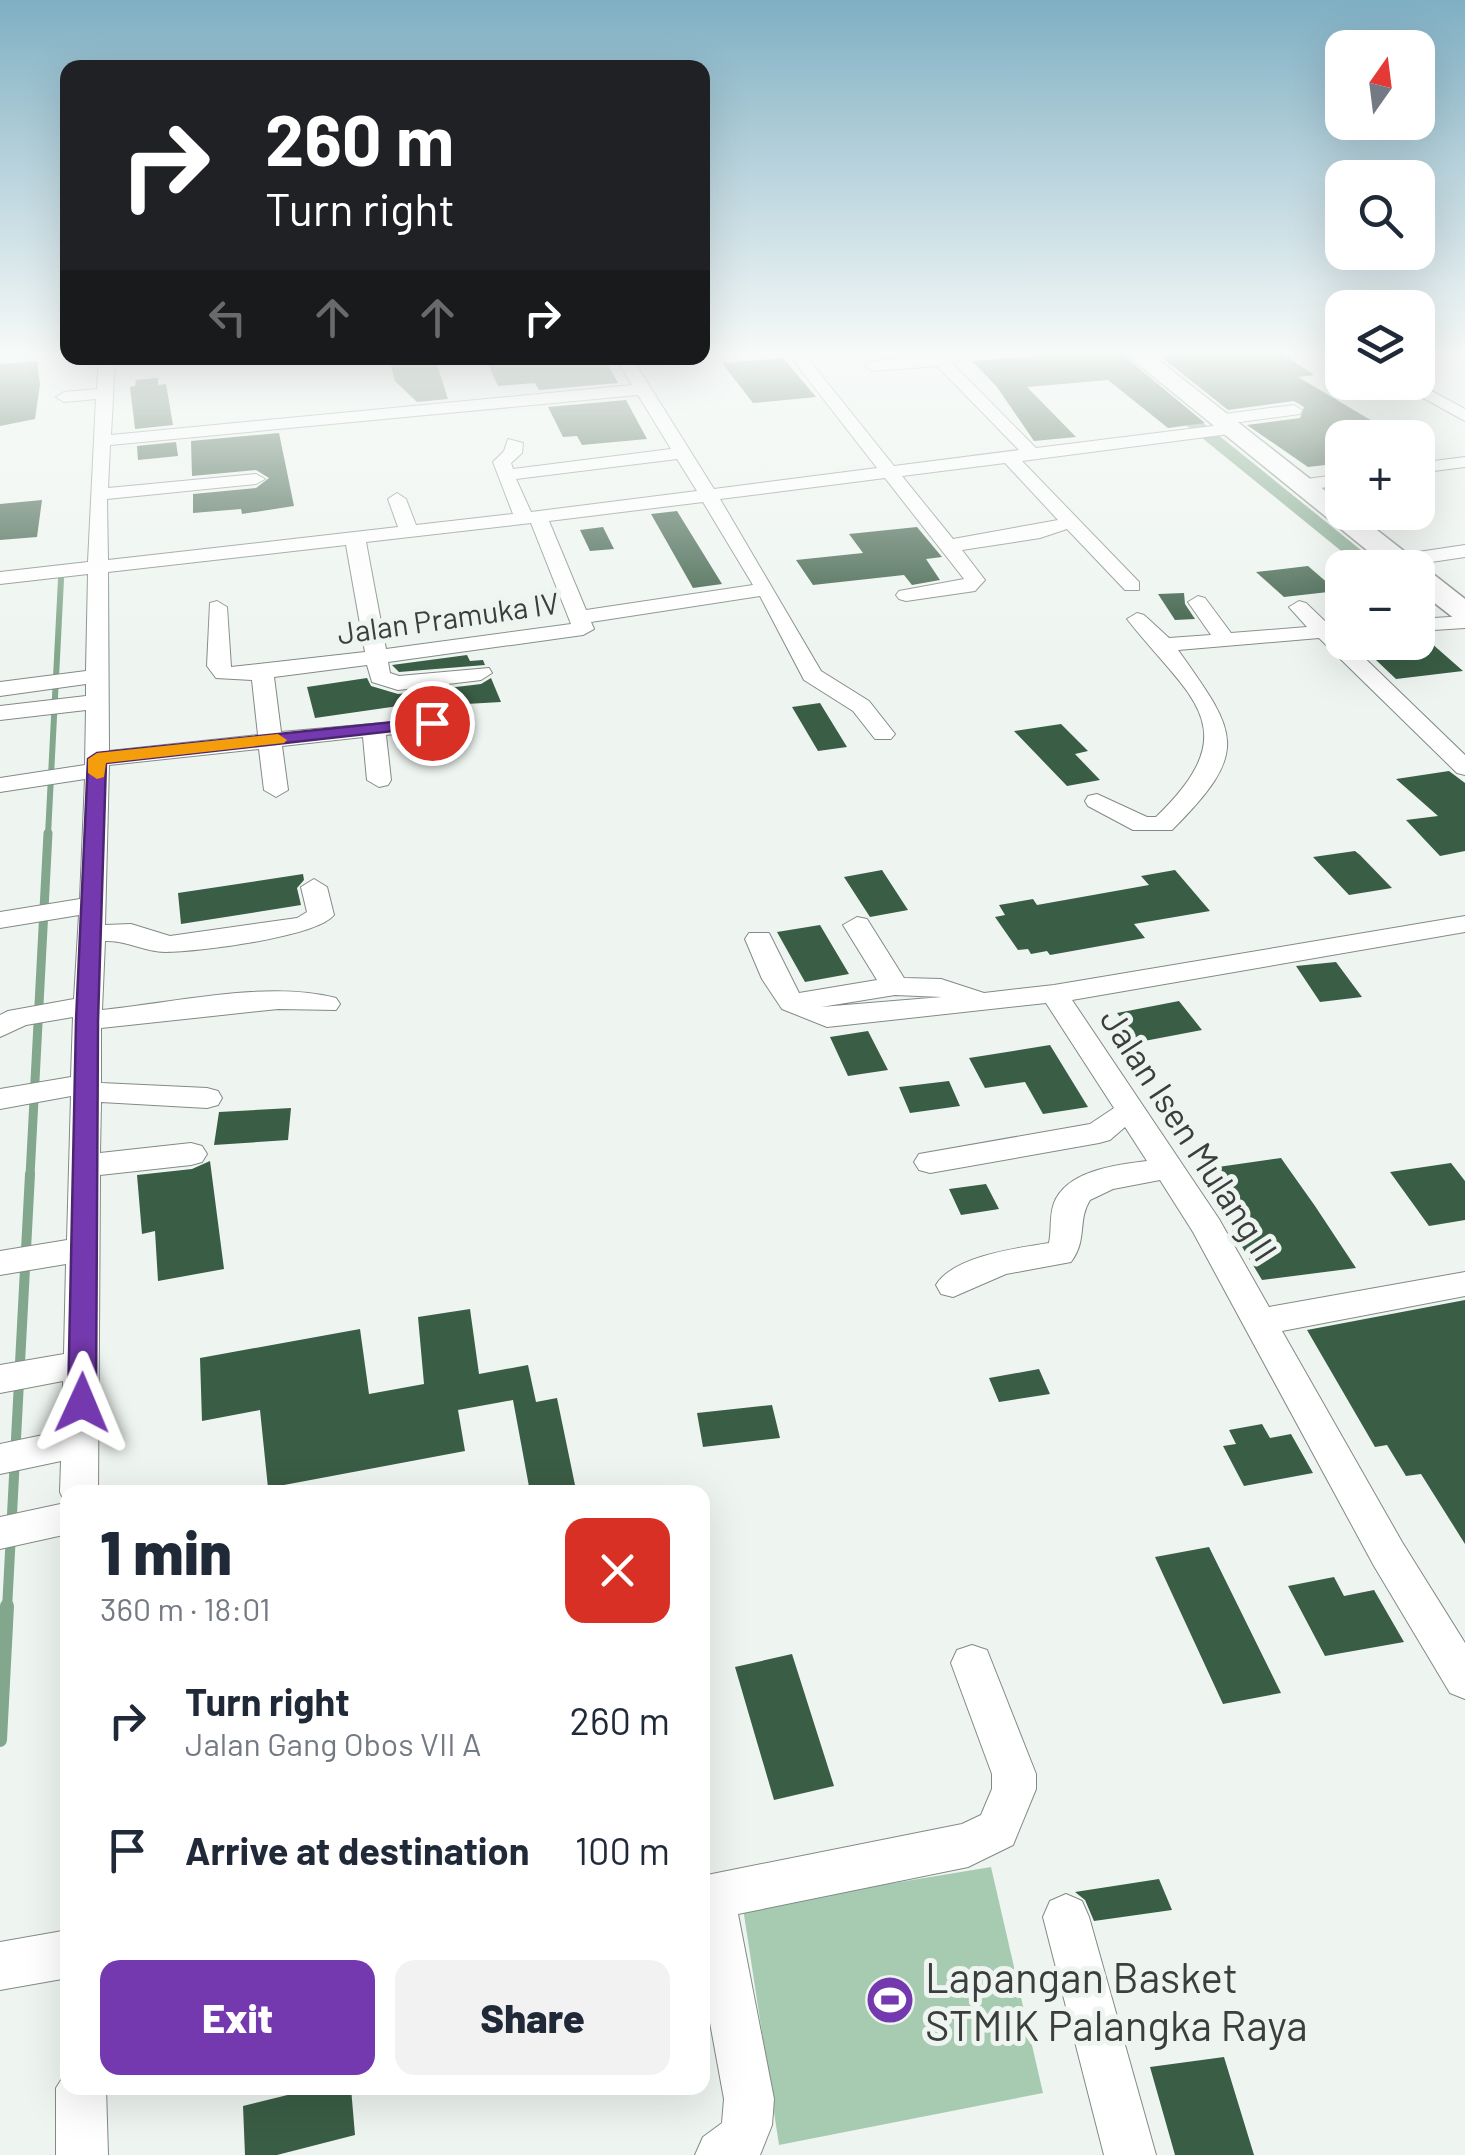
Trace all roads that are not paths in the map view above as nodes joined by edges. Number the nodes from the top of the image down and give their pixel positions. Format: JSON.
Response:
{"nodes":[{"id":1,"x":100,"y":452,"type":"edge"},
{"id":2,"x":512,"y":452,"type":"edge"},
{"id":3,"x":873,"y":452,"type":"edge"},
{"id":4,"x":1030,"y":452,"type":"edge"},
{"id":5,"x":1063,"y":452,"type":"edge"},
{"id":6,"x":1252,"y":452,"type":"edge"},
{"id":7,"x":681,"y":453,"type":"joint"},
{"id":8,"x":1034,"y":456,"type":"junction"},
{"id":9,"x":1010,"y":458,"type":"junction"},
{"id":10,"x":1465,"y":462,"type":"edge"},
{"id":11,"x":1435,"y":465,"type":"edge"},
{"id":12,"x":890,"y":473,"type":"junction"},
{"id":13,"x":505,"y":476,"type":"junction"},
{"id":14,"x":256,"y":479,"type":"dead end"},
{"id":15,"x":1325,"y":480,"type":"edge"},
{"id":16,"x":1295,"y":482,"type":"junction"},
{"id":17,"x":98,"y":494,"type":"junction"},
{"id":18,"x":709,"y":496,"type":"junction"},
{"id":19,"x":398,"y":499,"type":"dead end"},
{"id":20,"x":532,"y":518,"type":"junction"},
{"id":21,"x":1071,"y":522,"type":"junction"},
{"id":22,"x":409,"y":532,"type":"junction"},
{"id":23,"x":355,"y":538,"type":"junction"},
{"id":24,"x":949,"y":546,"type":"junction"},
{"id":25,"x":1384,"y":550,"type":"edge"},
{"id":26,"x":1465,"y":552,"type":"edge"},
{"id":27,"x":1435,"y":560,"type":"edge"},
{"id":28,"x":99,"y":566,"type":"junction"},
{"id":29,"x":0,"y":578,"type":"edge"},
{"id":30,"x":1132,"y":586,"type":"dead end"},
{"id":31,"x":766,"y":589,"type":"junction"},
{"id":32,"x":1435,"y":594,"type":"edge"},
{"id":33,"x":906,"y":595,"type":"dead end"},
{"id":34,"x":1198,"y":602,"type":"dead end"},
{"id":35,"x":217,"y":607,"type":"dead end"},
{"id":36,"x":1299,"y":608,"type":"dead end"},
{"id":37,"x":579,"y":617,"type":"junction"},
{"id":38,"x":1462,"y":619,"type":"edge"},
{"id":39,"x":1136,"y":620,"type":"dead end"},
{"id":40,"x":1325,"y":624,"type":"edge"},
{"id":41,"x":1435,"y":624,"type":"edge"},
{"id":42,"x":1325,"y":631,"type":"edge"},
{"id":43,"x":1224,"y":638,"type":"junction"},
{"id":44,"x":1164,"y":646,"type":"junction"},
{"id":45,"x":376,"y":658,"type":"junction"},
{"id":46,"x":1362,"y":660,"type":"edge"},
{"id":47,"x":262,"y":673,"type":"junction"},
{"id":48,"x":481,"y":674,"type":"dead end"},
{"id":49,"x":0,"y":689,"type":"edge"},
{"id":50,"x":97,"y":689,"type":"junction"},
{"id":51,"x":0,"y":713,"type":"edge"},
{"id":52,"x":432,"y":723,"type":"dead end"},
{"id":53,"x":374,"y":729,"type":"junction"},
{"id":54,"x":883,"y":734,"type":"dead end"},
{"id":55,"x":272,"y":740,"type":"junction"},
{"id":56,"x":97,"y":764,"type":"junction"},
{"id":57,"x":1465,"y":768,"type":"edge"},
{"id":58,"x":380,"y":780,"type":"dead end"},
{"id":59,"x":0,"y":785,"type":"edge"},
{"id":60,"x":276,"y":790,"type":"dead end"},
{"id":61,"x":1097,"y":801,"type":"dead end"},
{"id":62,"x":314,"y":887,"type":"dead end"},
{"id":63,"x":93,"y":919,"type":"junction"},
{"id":64,"x":0,"y":920,"type":"edge"},
{"id":65,"x":1465,"y":924,"type":"edge"},
{"id":66,"x":857,"y":925,"type":"dead end"},
{"id":67,"x":759,"y":939,"type":"dead end"},
{"id":68,"x":895,"y":986,"type":"junction"},
{"id":69,"x":1054,"y":994,"type":"junction"},
{"id":70,"x":982,"y":1002,"type":"junction"},
{"id":71,"x":326,"y":1004,"type":"dead end"},
{"id":72,"x":789,"y":1004,"type":"junction"},
{"id":73,"x":87,"y":1014,"type":"junction"},
{"id":74,"x":0,"y":1028,"type":"edge"},
{"id":75,"x":86,"y":1089,"type":"junction"},
{"id":76,"x":207,"y":1098,"type":"dead end"},
{"id":77,"x":0,"y":1099,"type":"edge"},
{"id":78,"x":1131,"y":1113,"type":"junction"},
{"id":79,"x":191,"y":1154,"type":"dead end"},
{"id":80,"x":930,"y":1162,"type":"dead end"},
{"id":81,"x":84,"y":1166,"type":"junction"},
{"id":82,"x":1168,"y":1168,"type":"junction"},
{"id":83,"x":84,"y":1249,"type":"junction"},
{"id":84,"x":0,"y":1263,"type":"edge"},
{"id":85,"x":1465,"y":1284,"type":"edge"},
{"id":86,"x":953,"y":1285,"type":"dead end"},
{"id":87,"x":1260,"y":1322,"type":"junction"},
{"id":88,"x":82,"y":1364,"type":"junction"},
{"id":89,"x":0,"y":1379,"type":"edge"},
{"id":90,"x":81,"y":1442,"type":"junction"},
{"id":91,"x":0,"y":1460,"type":"edge"},
{"id":92,"x":79,"y":1485,"type":"edge"},
{"id":93,"x":60,"y":1520,"type":"edge"},
{"id":94,"x":0,"y":1533,"type":"edge"},
{"id":95,"x":972,"y":1663,"type":"dead end"},
{"id":96,"x":1465,"y":1680,"type":"edge"},
{"id":97,"x":710,"y":1897,"type":"edge"},
{"id":98,"x":710,"y":1912,"type":"edge"},
{"id":99,"x":1066,"y":1916,"type":"dead end"},
{"id":100,"x":60,"y":1955,"type":"edge"},
{"id":101,"x":0,"y":1966,"type":"edge"},
{"id":102,"x":81,"y":2095,"type":"edge"},
{"id":103,"x":82,"y":2155,"type":"edge"},
{"id":104,"x":722,"y":2155,"type":"edge"},
{"id":105,"x":1130,"y":2155,"type":"edge"}],
"edges":[{"from":1,"to":17,"type":"street"},
{"from":2,"to":13,"type":"street"},
{"from":3,"to":12,"type":"street"},
{"from":4,"to":8,"type":"street"},
{"from":5,"to":8,"type":"street"},
{"from":6,"to":16,"type":"street"},
{"from":7,"to":13,"type":"street"},
{"from":7,"to":18,"type":"street"},
{"from":8,"to":9,"type":"street"},
{"from":9,"to":12,"type":"street"},
{"from":9,"to":21,"type":"street"},
{"from":10,"to":11,"type":"street"},
{"from":12,"to":18,"type":"street"},
{"from":12,"to":24,"type":"street"},
{"from":13,"to":20,"type":"street","name":"Jalan Pramuka IV"},
{"from":14,"to":17,"type":"street"},
{"from":15,"to":16,"type":"street"},
{"from":16,"to":25,"type":"street"},
{"from":17,"to":28,"type":"street"},
{"from":18,"to":20,"type":"street"},
{"from":18,"to":31,"type":"street"},
{"from":19,"to":22,"type":"street"},
{"from":20,"to":22,"type":"street"},
{"from":20,"to":37,"type":"street","name":"Jalan Pramuka IV"},
{"from":21,"to":24,"type":"street"},
{"from":21,"to":30,"type":"street"},
{"from":22,"to":23,"type":"street"},
{"from":23,"to":28,"type":"street"},
{"from":23,"to":45,"type":"street"},
{"from":24,"to":33,"type":"street"},
{"from":26,"to":27,"type":"street"},
{"from":28,"to":29,"type":"street"},
{"from":28,"to":50,"type":"street"},
{"from":31,"to":37,"type":"street"},
{"from":31,"to":54,"type":"street"},
{"from":32,"to":38,"type":"street"},
{"from":34,"to":43,"type":"street"},
{"from":35,"to":47,"type":"street"},
{"from":36,"to":40,"type":"street"},
{"from":37,"to":45,"type":"street","name":"Jalan Pramuka IV"},
{"from":38,"to":41,"type":"street"},
{"from":39,"to":44,"type":"street"},
{"from":42,"to":43,"type":"street"},
{"from":43,"to":44,"type":"street"},
{"from":44,"to":61,"type":"street"},
{"from":45,"to":47,"type":"street","name":"Jalan Pramuka IV"},
{"from":45,"to":48,"type":"street"},
{"from":46,"to":57,"type":"street"},
{"from":47,"to":55,"type":"street"},
{"from":49,"to":50,"type":"street"},
{"from":50,"to":51,"type":"street"},
{"from":50,"to":56,"type":"street"},
{"from":52,"to":53,"type":"street"},
{"from":53,"to":55,"type":"street"},
{"from":53,"to":58,"type":"street"},
{"from":55,"to":56,"type":"street"},
{"from":55,"to":60,"type":"street"},
{"from":56,"to":59,"type":"street"},
{"from":56,"to":63,"type":"street"},
{"from":62,"to":63,"type":"street"},
{"from":63,"to":64,"type":"street"},
{"from":63,"to":73,"type":"street"},
{"from":65,"to":69,"type":"street","name":"Jalan Isen Mulang II"},
{"from":66,"to":68,"type":"street"},
{"from":67,"to":72,"type":"street"},
{"from":68,"to":70,"type":"street"},
{"from":68,"to":72,"type":"street"},
{"from":69,"to":70,"type":"street"},
{"from":69,"to":78,"type":"street","name":"Jalan Isen Mulang II"},
{"from":70,"to":72,"type":"street"},
{"from":71,"to":73,"type":"street"},
{"from":73,"to":74,"type":"street"},
{"from":73,"to":75,"type":"street"},
{"from":75,"to":76,"type":"street"},
{"from":75,"to":77,"type":"street"},
{"from":75,"to":81,"type":"street"},
{"from":78,"to":80,"type":"street"},
{"from":78,"to":82,"type":"street","name":"Jalan Isen Mulang II"},
{"from":79,"to":81,"type":"street"},
{"from":81,"to":83,"type":"street"},
{"from":82,"to":86,"type":"street"},
{"from":82,"to":87,"type":"street","name":"Jalan Isen Mulang II"},
{"from":83,"to":84,"type":"street"},
{"from":83,"to":88,"type":"street"},
{"from":85,"to":87,"type":"street"},
{"from":87,"to":96,"type":"street","name":"Jalan Isen Mulang II"},
{"from":88,"to":89,"type":"street"},
{"from":88,"to":90,"type":"street"},
{"from":90,"to":91,"type":"street"},
{"from":90,"to":92,"type":"street"},
{"from":93,"to":94,"type":"street"},
{"from":95,"to":97,"type":"street"},
{"from":98,"to":104,"type":"street"},
{"from":99,"to":105,"type":"street"},
{"from":100,"to":101,"type":"street"},
{"from":102,"to":103,"type":"street"}]}
